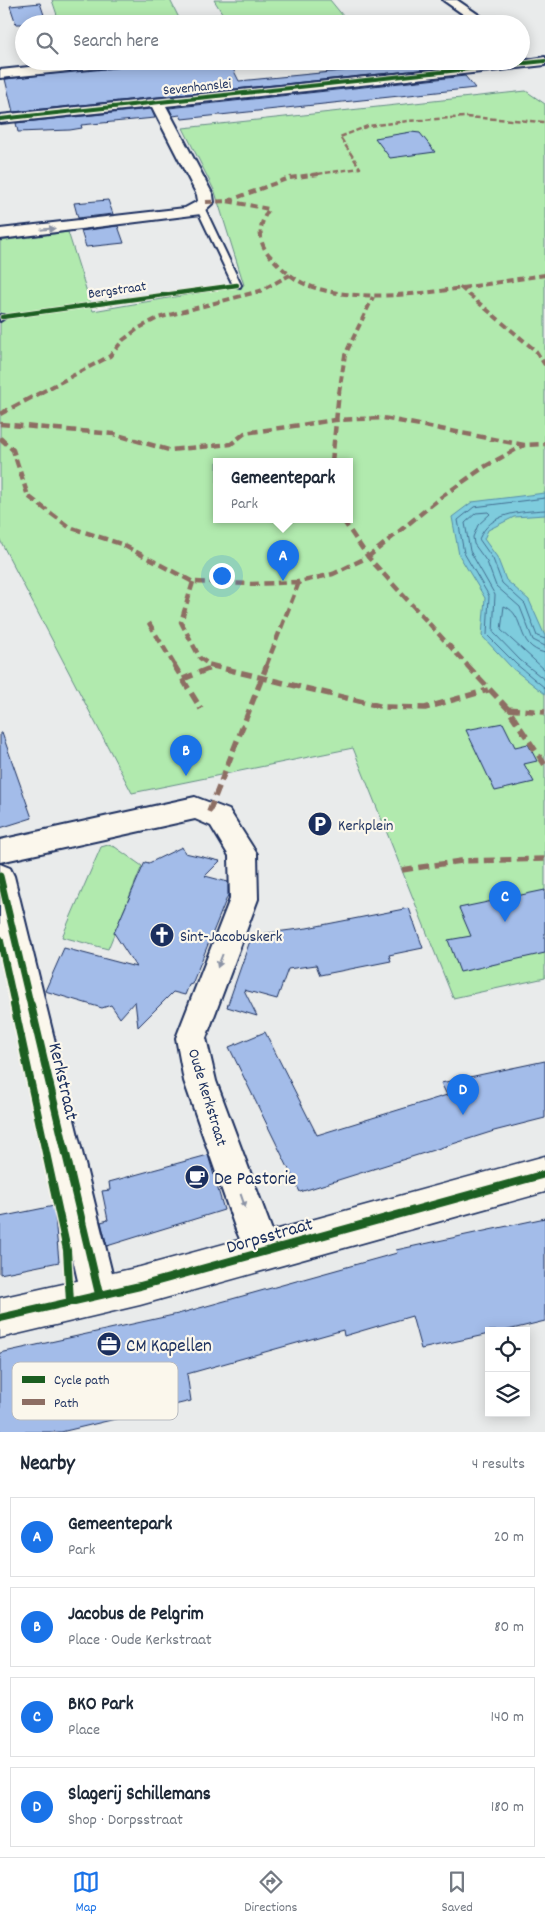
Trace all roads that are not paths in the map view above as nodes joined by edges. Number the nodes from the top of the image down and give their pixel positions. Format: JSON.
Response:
{"nodes":[{"id":1,"x":450,"y":0,"type":"edge"},
{"id":2,"x":472,"y":15,"type":"edge"},
{"id":3,"x":530,"y":50,"type":"edge"},
{"id":4,"x":545,"y":59,"type":"edge"},
{"id":5,"x":530,"y":61,"type":"edge"},
{"id":6,"x":40,"y":70,"type":"edge"},
{"id":7,"x":446,"y":70,"type":"edge"},
{"id":8,"x":0,"y":74,"type":"edge"},
{"id":9,"x":157,"y":102,"type":"junction"},
{"id":10,"x":0,"y":118,"type":"edge"},
{"id":11,"x":200,"y":207,"type":"junction"},
{"id":12,"x":0,"y":234,"type":"edge"},
{"id":13,"x":237,"y":285,"type":"dead end"},
{"id":14,"x":0,"y":851,"type":"edge"},
{"id":15,"x":0,"y":876,"type":"edge"},
{"id":16,"x":545,"y":1174,"type":"edge"},
{"id":17,"x":263,"y":1252,"type":"junction"},
{"id":18,"x":99,"y":1294,"type":"junction"},
{"id":19,"x":0,"y":1318,"type":"edge"}],
"edges":[{"from":1,"to":2,"type":"street"},
{"from":3,"to":4,"type":"street"},
{"from":4,"to":5,"type":"street","name":"Sevenhanslei"},
{"from":6,"to":8,"type":"street"},
{"from":7,"to":9,"type":"street","name":"Sevenhanslei"},
{"from":9,"to":10,"type":"street","name":"Sevenhanslei"},
{"from":9,"to":11,"type":"street"},
{"from":12,"to":11,"type":"street","one_way":true},
{"from":11,"to":13,"type":"lane"},
{"from":14,"to":17,"type":"street","name":"Oude Kerkstraat","one_way":true},
{"from":15,"to":18,"type":"street","name":"Kerkstraat"},
{"from":16,"to":17,"type":"main road","name":"Dorpsstraat"},
{"from":17,"to":18,"type":"main road","name":"Dorpsstraat"},
{"from":18,"to":19,"type":"main road","name":"Dorpsstraat"}]}
